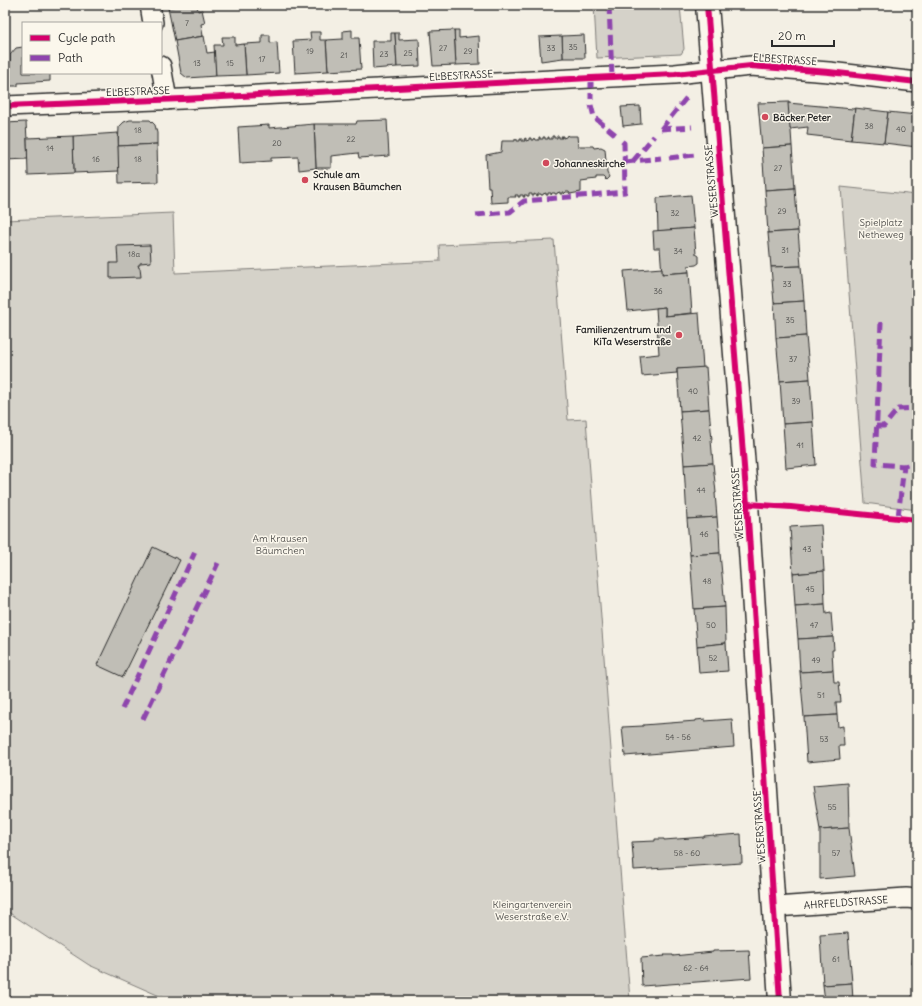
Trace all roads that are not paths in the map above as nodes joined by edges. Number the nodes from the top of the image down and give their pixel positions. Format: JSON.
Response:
{"nodes":[{"id":1,"x":150,"y":5,"type":"edge"},
{"id":2,"x":707,"y":5,"type":"edge"},
{"id":3,"x":153,"y":22,"type":"edge"},
{"id":4,"x":712,"y":70,"type":"junction"},
{"id":5,"x":162,"y":72,"type":"edge"},
{"id":6,"x":917,"y":82,"type":"edge"},
{"id":7,"x":167,"y":100,"type":"junction"},
{"id":8,"x":5,"y":106,"type":"edge"},
{"id":9,"x":917,"y":899,"type":"edge"},
{"id":10,"x":775,"y":907,"type":"junction"},
{"id":11,"x":780,"y":1001,"type":"edge"}],
"edges":[{"from":1,"to":3,"type":"street"},
{"from":2,"to":4,"type":"street","name":"WESERSTRASSE"},
{"from":4,"to":6,"type":"street","name":"ELBESTRASSE"},
{"from":4,"to":7,"type":"street","name":"ELBESTRASSE"},
{"from":4,"to":10,"type":"street","name":"WESERSTRASSE"},
{"from":5,"to":7,"type":"street"},
{"from":7,"to":8,"type":"street","name":"ELBESTRASSE"},
{"from":9,"to":10,"type":"street","name":"AHRFELDSTRASSE"},
{"from":10,"to":11,"type":"street","name":"WESERSTRASSE"}]}
